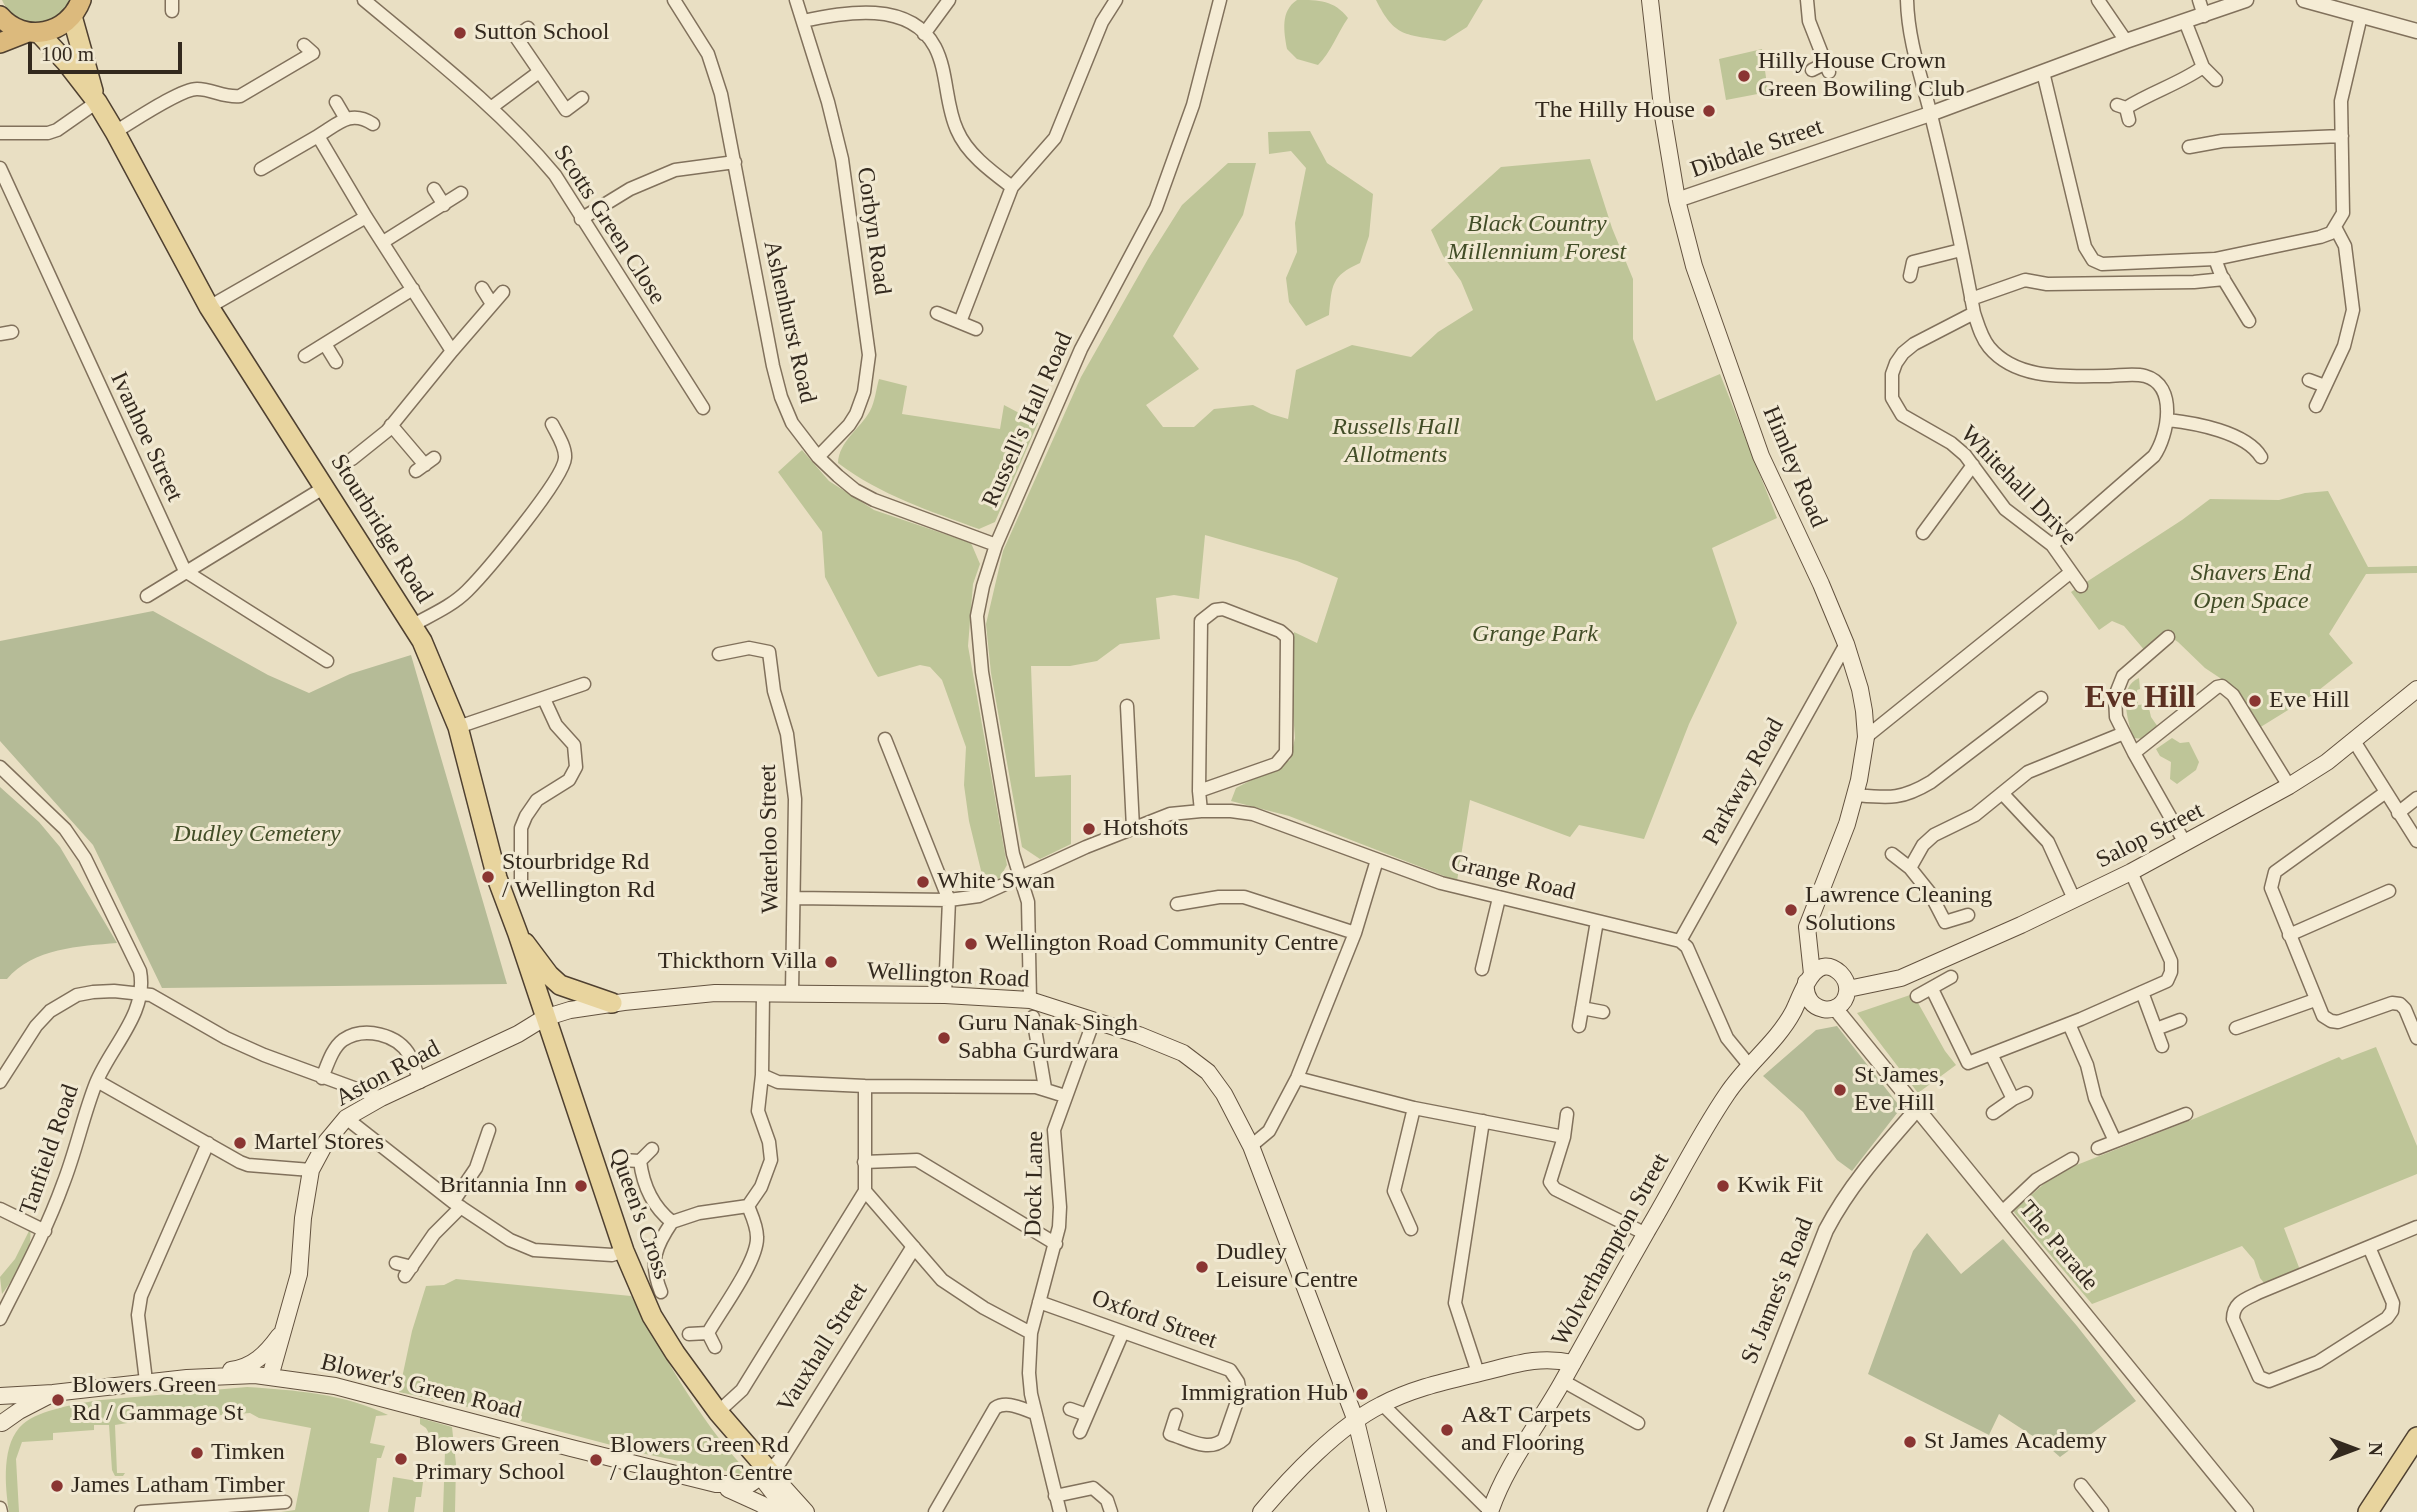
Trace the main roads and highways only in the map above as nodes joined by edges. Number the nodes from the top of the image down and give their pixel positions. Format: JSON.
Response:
{"nodes":[{"id":1,"x":1650,"y":0,"type":"edge"},
{"id":2,"x":77,"y":8,"type":"edge"},
{"id":3,"x":0,"y":16,"type":"edge"},
{"id":4,"x":33,"y":33,"type":"junction"},
{"id":5,"x":0,"y":43,"type":"edge"},
{"id":6,"x":97,"y":102,"type":"junction"},
{"id":7,"x":2417,"y":689,"type":"edge"},
{"id":8,"x":518,"y":934,"type":"junction"},
{"id":9,"x":1814,"y":975,"type":"junction"},
{"id":10,"x":1846,"y":984,"type":"junction"},
{"id":11,"x":612,"y":1003,"type":"junction"},
{"id":12,"x":1815,"y":1007,"type":"junction"},
{"id":13,"x":544,"y":1018,"type":"junction"},
{"id":14,"x":1788,"y":1021,"type":"junction"},
{"id":15,"x":285,"y":1328,"type":"junction"},
{"id":16,"x":1573,"y":1363,"type":"junction"},
{"id":17,"x":270,"y":1377,"type":"junction"},
{"id":18,"x":187,"y":1378,"type":"junction"},
{"id":19,"x":53,"y":1393,"type":"junction"},
{"id":20,"x":0,"y":1396,"type":"edge"},
{"id":21,"x":0,"y":1405,"type":"edge"},
{"id":22,"x":1356,"y":1421,"type":"junction"},
{"id":23,"x":1,"y":1425,"type":"edge"},
{"id":24,"x":2417,"y":1437,"type":"edge"},
{"id":25,"x":765,"y":1474,"type":"junction"},
{"id":26,"x":716,"y":1484,"type":"junction"},
{"id":27,"x":1490,"y":1511,"type":"edge"},
{"id":28,"x":773,"y":1512,"type":"edge"},
{"id":29,"x":788,"y":1512,"type":"edge"},
{"id":30,"x":806,"y":1512,"type":"edge"},
{"id":31,"x":1261,"y":1512,"type":"edge"},
{"id":32,"x":1378,"y":1512,"type":"edge"},
{"id":33,"x":2368,"y":1512,"type":"edge"}],
"edges":[{"from":1,"to":9,"type":"main road","name":"Himley Road"},
{"from":2,"to":4,"type":"highway"},
{"from":2,"to":6,"type":"main road","name":"Stourbridge Road"},
{"from":3,"to":4,"type":"highway"},
{"from":4,"to":5,"type":"highway"},
{"from":4,"to":6,"type":"main road","name":"Stourbridge Road"},
{"from":6,"to":8,"type":"main road","name":"Stourbridge Road"},
{"from":7,"to":10,"type":"main road","name":"Salop Street"},
{"from":8,"to":11,"type":"main road"},
{"from":8,"to":13,"type":"main road","name":"Stourbridge Road"},
{"from":9,"to":10,"type":"main road"},
{"from":9,"to":12,"type":"main road"},
{"from":9,"to":14,"type":"main road","name":"Wolverhampton Street"},
{"from":10,"to":12,"type":"main road"},
{"from":11,"to":13,"type":"main road","name":"Wellington Road"},
{"from":11,"to":22,"type":"main road","name":"Wellington Road"},
{"from":12,"to":14,"type":"main road","name":"Wolverhampton Street"},
{"from":13,"to":15,"type":"main road","name":"Aston Road"},
{"from":13,"to":25,"type":"main road","name":"Queen's Cross"},
{"from":14,"to":16,"type":"main road","name":"Wolverhampton Street"},
{"from":15,"to":17,"type":"main road","name":"Aston Road"},
{"from":15,"to":18,"type":"main road"},
{"from":16,"to":22,"type":"main road"},
{"from":16,"to":27,"type":"main road","name":"Wolverhampton Street"},
{"from":17,"to":18,"type":"main road","name":"Blower's Green Road"},
{"from":17,"to":26,"type":"main road","name":"Blower's Green Road"},
{"from":18,"to":19,"type":"main road","name":"Blower's Green Road"},
{"from":19,"to":20,"type":"main road","name":"Blower's Green Road"},
{"from":19,"to":23,"type":"main road","name":"Blower's Green Road"},
{"from":21,"to":23,"type":"main road","name":"Blower's Green Road"},
{"from":22,"to":31,"type":"main road"},
{"from":22,"to":32,"type":"main road","name":"Wellington Road"},
{"from":24,"to":33,"type":"main road"},
{"from":25,"to":26,"type":"main road","name":"Blower's Green Road"},
{"from":25,"to":29,"type":"main road"},
{"from":25,"to":30,"type":"main road"},
{"from":26,"to":28,"type":"main road"}]}
